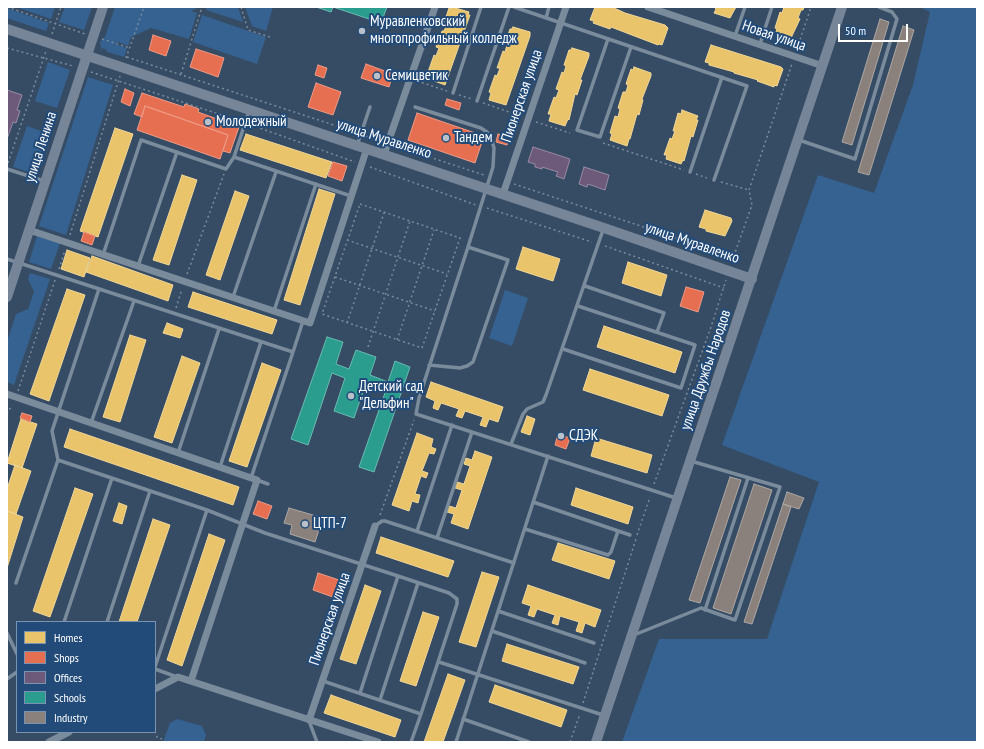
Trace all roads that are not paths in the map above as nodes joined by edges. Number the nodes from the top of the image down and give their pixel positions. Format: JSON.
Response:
{"nodes":[{"id":1,"x":102,"y":7,"type":"edge"},
{"id":2,"x":435,"y":7,"type":"edge"},
{"id":3,"x":482,"y":7,"type":"edge"},
{"id":4,"x":509,"y":7,"type":"edge"},
{"id":5,"x":514,"y":7,"type":"edge"},
{"id":6,"x":549,"y":7,"type":"edge"},
{"id":7,"x":566,"y":7,"type":"edge"},
{"id":8,"x":648,"y":7,"type":"edge"},
{"id":9,"x":745,"y":7,"type":"edge"},
{"id":10,"x":772,"y":7,"type":"edge"},
{"id":11,"x":842,"y":7,"type":"edge"},
{"id":12,"x":879,"y":7,"type":"edge"},
{"id":13,"x":546,"y":18,"type":"junction"},
{"id":14,"x":560,"y":23,"type":"junction"},
{"id":15,"x":7,"y":28,"type":"edge"},
{"id":16,"x":735,"y":36,"type":"junction"},
{"id":17,"x":608,"y":39,"type":"junction"},
{"id":18,"x":760,"y":44,"type":"junction"},
{"id":19,"x":631,"y":47,"type":"junction"},
{"id":20,"x":86,"y":55,"type":"junction"},
{"id":21,"x":823,"y":66,"type":"junction"},
{"id":22,"x":722,"y":77,"type":"junction"},
{"id":23,"x":453,"y":93,"type":"dead end"},
{"id":24,"x":477,"y":101,"type":"dead end"},
{"id":25,"x":370,"y":107,"type":"dead end"},
{"id":26,"x":415,"y":107,"type":"dead end"},
{"id":27,"x":250,"y":110,"type":"junction"},
{"id":28,"x":798,"y":140,"type":"junction"},
{"id":29,"x":362,"y":147,"type":"junction"},
{"id":30,"x":177,"y":152,"type":"junction"},
{"id":31,"x":384,"y":154,"type":"junction"},
{"id":32,"x":234,"y":157,"type":"junction"},
{"id":33,"x":7,"y":169,"type":"edge"},
{"id":34,"x":276,"y":172,"type":"junction"},
{"id":35,"x":690,"y":172,"type":"dead end"},
{"id":36,"x":714,"y":180,"type":"dead end"},
{"id":37,"x":45,"y":182,"type":"junction"},
{"id":38,"x":316,"y":184,"type":"junction"},
{"id":39,"x":487,"y":189,"type":"junction"},
{"id":40,"x":503,"y":194,"type":"junction"},
{"id":41,"x":351,"y":196,"type":"junction"},
{"id":42,"x":604,"y":228,"type":"junction"},
{"id":43,"x":29,"y":230,"type":"junction"},
{"id":44,"x":468,"y":247,"type":"junction"},
{"id":45,"x":103,"y":255,"type":"junction"},
{"id":46,"x":7,"y":259,"type":"edge"},
{"id":47,"x":19,"y":263,"type":"junction"},
{"id":48,"x":138,"y":266,"type":"junction"},
{"id":49,"x":752,"y":279,"type":"junction"},
{"id":50,"x":585,"y":286,"type":"junction"},
{"id":51,"x":99,"y":289,"type":"junction"},
{"id":52,"x":7,"y":297,"type":"edge"},
{"id":53,"x":233,"y":298,"type":"junction"},
{"id":54,"x":134,"y":300,"type":"junction"},
{"id":55,"x":578,"y":306,"type":"junction"},
{"id":56,"x":274,"y":311,"type":"junction"},
{"id":57,"x":296,"y":318,"type":"junction"},
{"id":58,"x":219,"y":329,"type":"junction"},
{"id":59,"x":657,"y":332,"type":"junction"},
{"id":60,"x":261,"y":342,"type":"junction"},
{"id":61,"x":563,"y":349,"type":"junction"},
{"id":62,"x":292,"y":352,"type":"junction"},
{"id":63,"x":429,"y":365,"type":"junction"},
{"id":64,"x":7,"y":394,"type":"edge"},
{"id":65,"x":59,"y":412,"type":"junction"},
{"id":66,"x":91,"y":423,"type":"junction"},
{"id":67,"x":452,"y":425,"type":"junction"},
{"id":68,"x":472,"y":432,"type":"junction"},
{"id":69,"x":511,"y":444,"type":"junction"},
{"id":70,"x":178,"y":453,"type":"junction"},
{"id":71,"x":548,"y":456,"type":"junction"},
{"id":72,"x":58,"y":460,"type":"junction"},
{"id":73,"x":691,"y":461,"type":"junction"},
{"id":74,"x":220,"y":467,"type":"junction"},
{"id":75,"x":112,"y":478,"type":"junction"},
{"id":76,"x":748,"y":478,"type":"junction"},
{"id":77,"x":254,"y":479,"type":"junction"},
{"id":78,"x":268,"y":484,"type":"dead end"},
{"id":79,"x":150,"y":491,"type":"junction"},
{"id":80,"x":679,"y":499,"type":"junction"},
{"id":81,"x":533,"y":502,"type":"junction"},
{"id":82,"x":207,"y":510,"type":"junction"},
{"id":83,"x":243,"y":524,"type":"junction"},
{"id":84,"x":375,"y":526,"type":"joint"},
{"id":85,"x":525,"y":529,"type":"junction"},
{"id":86,"x":417,"y":531,"type":"junction"},
{"id":87,"x":618,"y":531,"type":"junction"},
{"id":88,"x":630,"y":535,"type":"dead end"},
{"id":89,"x":437,"y":538,"type":"junction"},
{"id":90,"x":514,"y":563,"type":"junction"},
{"id":91,"x":362,"y":565,"type":"junction"},
{"id":92,"x":398,"y":576,"type":"junction"},
{"id":93,"x":16,"y":583,"type":"dead end"},
{"id":94,"x":418,"y":583,"type":"junction"},
{"id":95,"x":704,"y":610,"type":"junction"},
{"id":96,"x":498,"y":611,"type":"junction"},
{"id":97,"x":64,"y":621,"type":"edge"},
{"id":98,"x":107,"y":621,"type":"edge"},
{"id":99,"x":492,"y":631,"type":"junction"},
{"id":100,"x":7,"y":633,"type":"edge"},
{"id":101,"x":633,"y":635,"type":"junction"},
{"id":102,"x":594,"y":643,"type":"dead end"},
{"id":103,"x":16,"y":652,"type":"edge"},
{"id":104,"x":439,"y":662,"type":"junction"},
{"id":105,"x":585,"y":663,"type":"dead end"},
{"id":106,"x":156,"y":665,"type":"edge"},
{"id":107,"x":156,"y":668,"type":"edge"},
{"id":108,"x":16,"y":673,"type":"edge"},
{"id":109,"x":478,"y":674,"type":"junction"},
{"id":110,"x":178,"y":677,"type":"junction"},
{"id":111,"x":7,"y":679,"type":"edge"},
{"id":112,"x":191,"y":681,"type":"junction"},
{"id":113,"x":323,"y":681,"type":"junction"},
{"id":114,"x":156,"y":688,"type":"edge"},
{"id":115,"x":360,"y":693,"type":"junction"},
{"id":116,"x":380,"y":700,"type":"junction"},
{"id":117,"x":421,"y":714,"type":"junction"},
{"id":118,"x":605,"y":716,"type":"junction"},
{"id":119,"x":464,"y":719,"type":"junction"},
{"id":120,"x":309,"y":720,"type":"junction"},
{"id":121,"x":67,"y":733,"type":"edge"},
{"id":122,"x":49,"y":742,"type":"edge"},
{"id":123,"x":317,"y":742,"type":"edge"},
{"id":124,"x":378,"y":742,"type":"edge"},
{"id":125,"x":411,"y":742,"type":"edge"},
{"id":126,"x":456,"y":742,"type":"edge"},
{"id":127,"x":529,"y":742,"type":"edge"},
{"id":128,"x":596,"y":742,"type":"edge"}],
"edges":[{"from":1,"to":20,"type":"street","name":"улица Ленина"},
{"from":2,"to":31,"type":"street"},
{"from":3,"to":23,"type":"lane"},
{"from":4,"to":24,"type":"lane"},
{"from":5,"to":13,"type":"lane"},
{"from":6,"to":13,"type":"lane"},
{"from":7,"to":14,"type":"street","name":"Пионерская улица"},
{"from":8,"to":16,"type":"street","name":"Новая улица"},
{"from":9,"to":16,"type":"lane"},
{"from":10,"to":18,"type":"lane"},
{"from":11,"to":21,"type":"street","name":"улица Дружбы Народов"},
{"from":12,"to":28,"type":"lane"},
{"from":13,"to":14,"type":"lane"},
{"from":14,"to":17,"type":"lane"},
{"from":14,"to":40,"type":"street","name":"Пионерская улица"},
{"from":15,"to":20,"type":"street","name":"улица Муравленко"},
{"from":16,"to":18,"type":"street","name":"Новая улица"},
{"from":17,"to":19,"type":"lane"},
{"from":17,"to":19,"type":"lane"},
{"from":18,"to":21,"type":"street","name":"Новая улица"},
{"from":19,"to":22,"type":"lane"},
{"from":20,"to":27,"type":"street","name":"улица Муравленко"},
{"from":20,"to":37,"type":"street","name":"улица Ленина"},
{"from":21,"to":28,"type":"street","name":"улица Дружбы Народов"},
{"from":22,"to":35,"type":"lane"},
{"from":22,"to":36,"type":"lane"},
{"from":25,"to":29,"type":"lane"},
{"from":26,"to":39,"type":"lane"},
{"from":27,"to":29,"type":"street","name":"улица Муравленко"},
{"from":27,"to":32,"type":"lane"},
{"from":28,"to":49,"type":"street","name":"улица Дружбы Народов"},
{"from":29,"to":31,"type":"street","name":"улица Муравленко"},
{"from":29,"to":41,"type":"street"},
{"from":30,"to":32,"type":"lane"},
{"from":30,"to":45,"type":"lane"},
{"from":30,"to":48,"type":"lane"},
{"from":31,"to":39,"type":"street","name":"улица Муравленко"},
{"from":32,"to":34,"type":"lane"},
{"from":33,"to":37,"type":"lane"},
{"from":34,"to":38,"type":"lane"},
{"from":34,"to":53,"type":"lane"},
{"from":37,"to":43,"type":"street","name":"улица Ленина"},
{"from":38,"to":41,"type":"lane"},
{"from":38,"to":56,"type":"lane"},
{"from":39,"to":40,"type":"street","name":"улица Муравленко"},
{"from":39,"to":44,"type":"lane"},
{"from":40,"to":42,"type":"street","name":"улица Муравленко"},
{"from":41,"to":57,"type":"street"},
{"from":42,"to":49,"type":"street","name":"улица Муравленко"},
{"from":42,"to":50,"type":"lane"},
{"from":43,"to":45,"type":"street"},
{"from":43,"to":47,"type":"street","name":"улица Ленина"},
{"from":44,"to":63,"type":"lane"},
{"from":44,"to":63,"type":"lane"},
{"from":45,"to":48,"type":"street"},
{"from":46,"to":47,"type":"lane"},
{"from":47,"to":51,"type":"lane"},
{"from":47,"to":52,"type":"street","name":"улица Ленина"},
{"from":48,"to":53,"type":"street"},
{"from":49,"to":73,"type":"street","name":"улица Дружбы Народов"},
{"from":50,"to":55,"type":"lane"},
{"from":50,"to":59,"type":"lane"},
{"from":51,"to":54,"type":"lane"},
{"from":51,"to":65,"type":"lane"},
{"from":53,"to":56,"type":"street"},
{"from":54,"to":58,"type":"lane"},
{"from":54,"to":66,"type":"lane"},
{"from":55,"to":59,"type":"lane"},
{"from":55,"to":61,"type":"lane"},
{"from":56,"to":57,"type":"street"},
{"from":57,"to":62,"type":"lane"},
{"from":58,"to":60,"type":"lane"},
{"from":58,"to":70,"type":"lane"},
{"from":59,"to":61,"type":"lane"},
{"from":60,"to":62,"type":"lane"},
{"from":60,"to":74,"type":"lane"},
{"from":61,"to":69,"type":"lane"},
{"from":62,"to":77,"type":"lane"},
{"from":63,"to":67,"type":"lane"},
{"from":64,"to":65,"type":"street"},
{"from":65,"to":66,"type":"street"},
{"from":65,"to":72,"type":"lane"},
{"from":66,"to":70,"type":"street"},
{"from":67,"to":68,"type":"lane"},
{"from":67,"to":86,"type":"lane"},
{"from":68,"to":69,"type":"lane"},
{"from":68,"to":89,"type":"lane"},
{"from":69,"to":71,"type":"lane"},
{"from":70,"to":74,"type":"street"},
{"from":71,"to":80,"type":"lane"},
{"from":71,"to":81,"type":"lane"},
{"from":72,"to":75,"type":"lane"},
{"from":72,"to":93,"type":"lane"},
{"from":73,"to":76,"type":"lane"},
{"from":73,"to":80,"type":"street","name":"улица Дружбы Народов"},
{"from":74,"to":77,"type":"street"},
{"from":75,"to":79,"type":"lane"},
{"from":75,"to":97,"type":"lane"},
{"from":76,"to":95,"type":"lane"},
{"from":76,"to":95,"type":"lane"},
{"from":77,"to":78,"type":"lane"},
{"from":77,"to":83,"type":"street"},
{"from":79,"to":82,"type":"lane"},
{"from":79,"to":98,"type":"lane"},
{"from":80,"to":101,"type":"street","name":"улица Дружбы Народов"},
{"from":81,"to":85,"type":"lane"},
{"from":81,"to":87,"type":"lane"},
{"from":82,"to":83,"type":"lane"},
{"from":82,"to":106,"type":"lane"},
{"from":83,"to":91,"type":"lane"},
{"from":83,"to":112,"type":"street"},
{"from":84,"to":86,"type":"lane"},
{"from":84,"to":91,"type":"street","name":"Пионерская улица"},
{"from":85,"to":87,"type":"lane"},
{"from":85,"to":90,"type":"lane"},
{"from":86,"to":89,"type":"lane"},
{"from":87,"to":88,"type":"lane"},
{"from":89,"to":90,"type":"lane"},
{"from":90,"to":96,"type":"lane"},
{"from":91,"to":92,"type":"lane"},
{"from":91,"to":113,"type":"street","name":"Пионерская улица"},
{"from":92,"to":94,"type":"lane"},
{"from":92,"to":115,"type":"lane"},
{"from":94,"to":104,"type":"lane"},
{"from":94,"to":116,"type":"lane"},
{"from":95,"to":101,"type":"lane"},
{"from":96,"to":99,"type":"lane"},
{"from":96,"to":102,"type":"lane"},
{"from":99,"to":105,"type":"lane"},
{"from":99,"to":109,"type":"lane"},
{"from":100,"to":103,"type":"lane"},
{"from":101,"to":118,"type":"street","name":"улица Дружбы Народов"},
{"from":104,"to":109,"type":"lane"},
{"from":104,"to":117,"type":"lane"},
{"from":107,"to":110,"type":"lane"},
{"from":108,"to":111,"type":"lane"},
{"from":109,"to":118,"type":"lane"},
{"from":109,"to":119,"type":"lane"},
{"from":110,"to":112,"type":"street"},
{"from":110,"to":114,"type":"street"},
{"from":112,"to":120,"type":"street"},
{"from":113,"to":115,"type":"lane"},
{"from":113,"to":120,"type":"street","name":"Пионерская улица"},
{"from":115,"to":116,"type":"lane"},
{"from":116,"to":117,"type":"lane"},
{"from":117,"to":125,"type":"lane"},
{"from":118,"to":128,"type":"street","name":"улица Дружбы Народов"},
{"from":119,"to":126,"type":"lane"},
{"from":119,"to":127,"type":"lane"},
{"from":120,"to":123,"type":"lane"},
{"from":120,"to":124,"type":"street"},
{"from":121,"to":122,"type":"street"}]}
